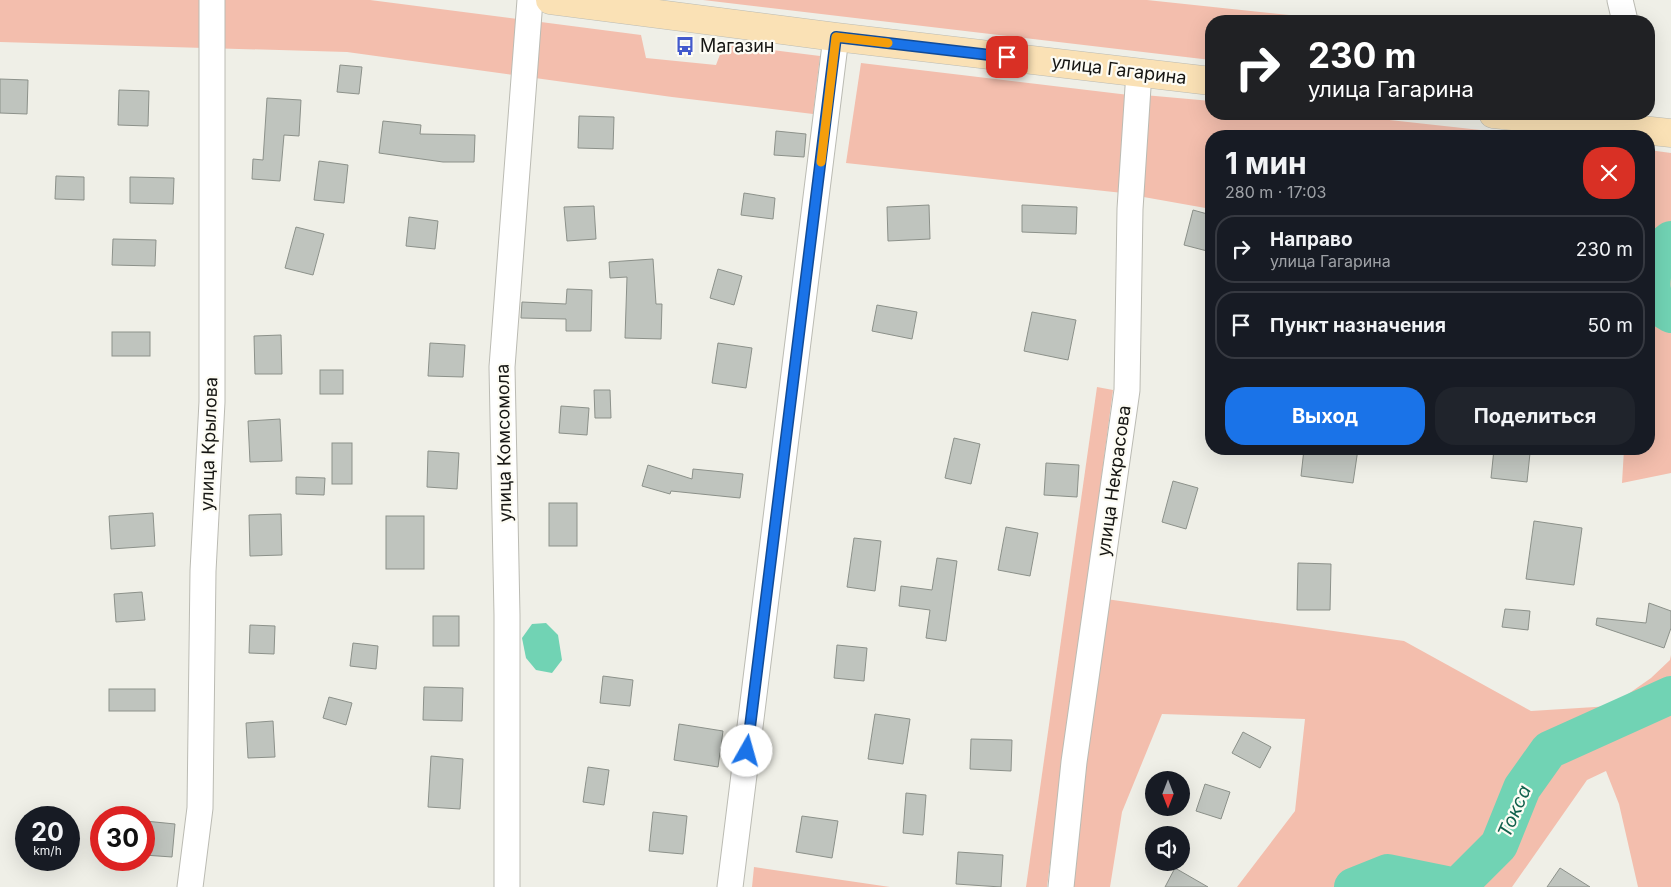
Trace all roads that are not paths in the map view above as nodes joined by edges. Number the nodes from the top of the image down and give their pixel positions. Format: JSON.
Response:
{"nodes":[{"id":1,"x":212,"y":0,"type":"edge"},
{"id":2,"x":530,"y":0,"type":"edge"},
{"id":3,"x":550,"y":0,"type":"edge"},
{"id":4,"x":1620,"y":0,"type":"edge"},
{"id":5,"x":1624,"y":15,"type":"edge"},
{"id":6,"x":836,"y":37,"type":"junction"},
{"id":7,"x":1139,"y":72,"type":"junction"},
{"id":8,"x":1205,"y":80,"type":"edge"},
{"id":9,"x":1620,"y":120,"type":"edge"},
{"id":10,"x":1641,"y":121,"type":"edge"},
{"id":11,"x":1671,"y":133,"type":"edge"},
{"id":12,"x":190,"y":887,"type":"edge"},
{"id":13,"x":507,"y":887,"type":"edge"},
{"id":14,"x":730,"y":887,"type":"edge"},
{"id":15,"x":1060,"y":887,"type":"edge"}],
"edges":[{"from":1,"to":12,"type":"street","name":"улица Крылова"},
{"from":2,"to":13,"type":"street","name":"улица Комсомола"},
{"from":3,"to":6,"type":"main road","name":"улица Гагарина"},
{"from":4,"to":5,"type":"street"},
{"from":6,"to":7,"type":"main road","name":"улица Гагарина"},
{"from":6,"to":14,"type":"street"},
{"from":7,"to":8,"type":"main road","name":"улица Гагарина"},
{"from":7,"to":15,"type":"street","name":"улица Некрасова"},
{"from":9,"to":10,"type":"main road"},
{"from":10,"to":11,"type":"main road"}]}
